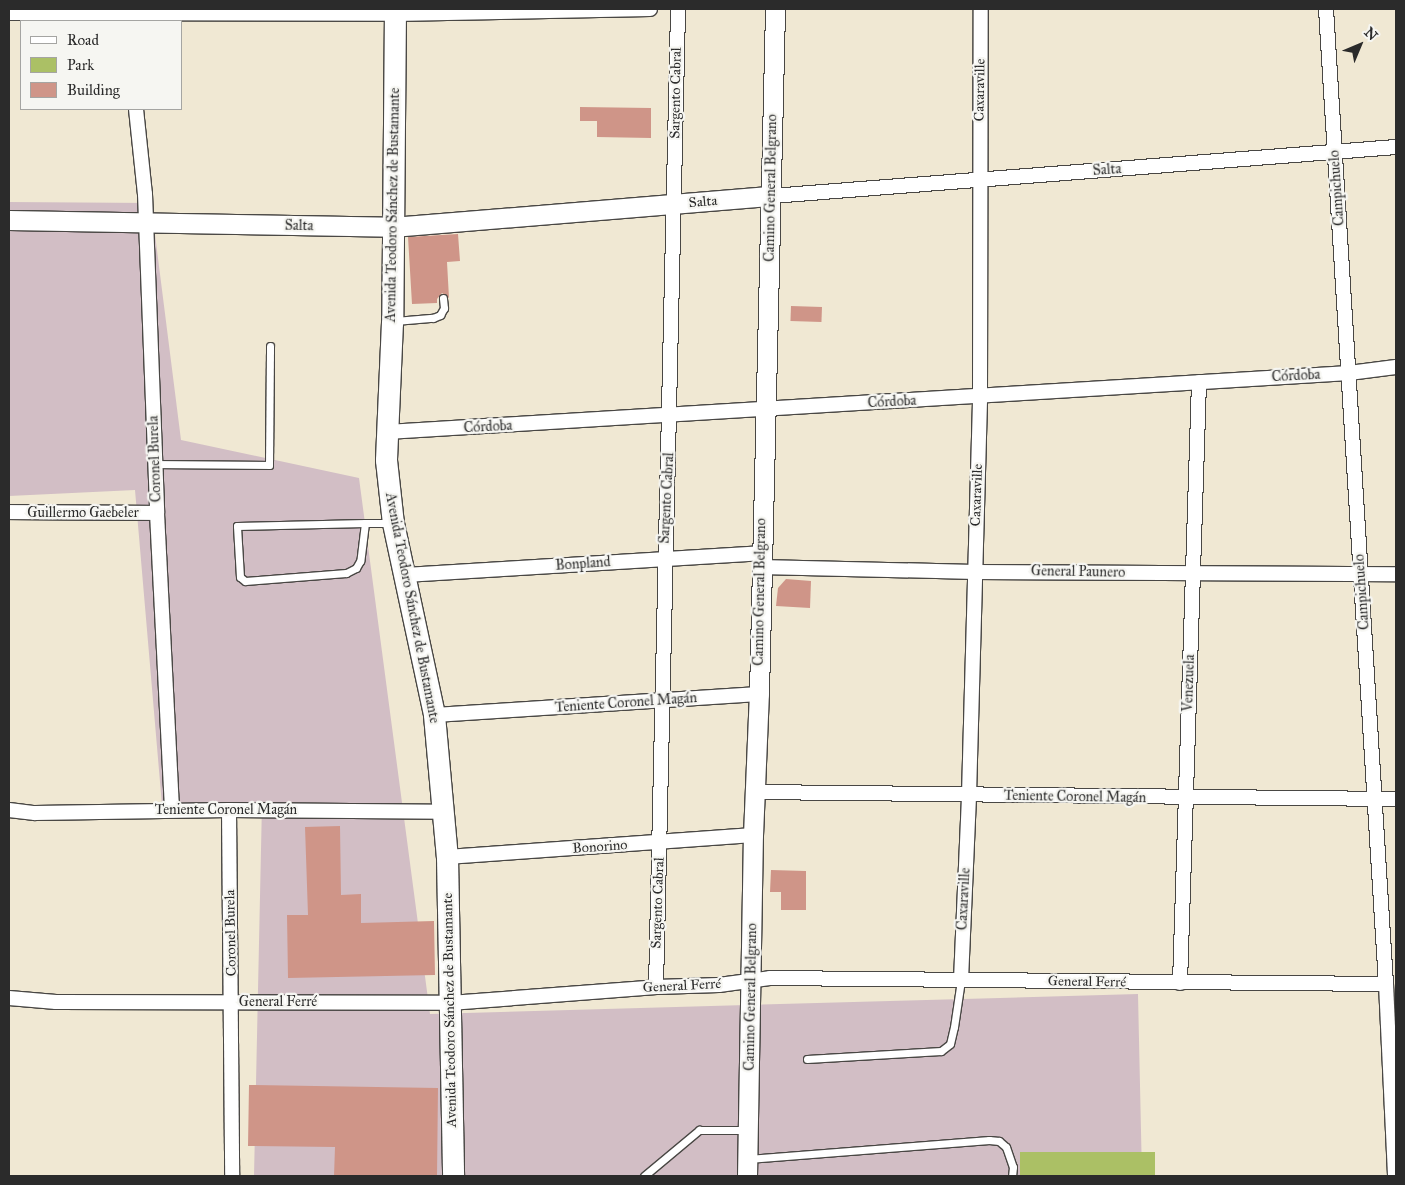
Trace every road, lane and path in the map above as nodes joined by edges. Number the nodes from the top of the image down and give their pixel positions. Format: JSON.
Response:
{"nodes":[{"id":1,"x":650,"y":9,"type":"edge"},
{"id":2,"x":678,"y":9,"type":"edge"},
{"id":3,"x":775,"y":9,"type":"edge"},
{"id":4,"x":981,"y":9,"type":"edge"},
{"id":5,"x":1326,"y":9,"type":"edge"},
{"id":6,"x":395,"y":12,"type":"edge"},
{"id":7,"x":9,"y":13,"type":"edge"},
{"id":8,"x":127,"y":15,"type":"edge"},
{"id":9,"x":136,"y":110,"type":"edge"},
{"id":10,"x":1396,"y":147,"type":"edge"},
{"id":11,"x":1335,"y":152,"type":"junction"},
{"id":12,"x":979,"y":180,"type":"junction"},
{"id":13,"x":772,"y":196,"type":"junction"},
{"id":14,"x":673,"y":205,"type":"junction"},
{"id":15,"x":9,"y":220,"type":"edge"},
{"id":16,"x":146,"y":224,"type":"junction"},
{"id":17,"x":392,"y":227,"type":"junction"},
{"id":18,"x":443,"y":298,"type":"dead end"},
{"id":19,"x":392,"y":322,"type":"junction"},
{"id":20,"x":270,"y":346,"type":"dead end"},
{"id":21,"x":1396,"y":367,"type":"edge"},
{"id":22,"x":1349,"y":373,"type":"junction"},
{"id":23,"x":1199,"y":382,"type":"junction"},
{"id":24,"x":980,"y":397,"type":"junction"},
{"id":25,"x":765,"y":410,"type":"junction"},
{"id":26,"x":670,"y":416,"type":"junction"},
{"id":27,"x":387,"y":432,"type":"junction"},
{"id":28,"x":155,"y":464,"type":"junction"},
{"id":29,"x":9,"y":512,"type":"edge"},
{"id":30,"x":157,"y":513,"type":"junction"},
{"id":31,"x":365,"y":523,"type":"junction"},
{"id":32,"x":393,"y":523,"type":"junction"},
{"id":33,"x":664,"y":558,"type":"junction"},
{"id":34,"x":760,"y":560,"type":"junction"},
{"id":35,"x":975,"y":572,"type":"junction"},
{"id":36,"x":1193,"y":574,"type":"junction"},
{"id":37,"x":1396,"y":574,"type":"edge"},
{"id":38,"x":405,"y":575,"type":"junction"},
{"id":39,"x":1360,"y":575,"type":"junction"},
{"id":40,"x":759,"y":694,"type":"junction"},
{"id":41,"x":663,"y":700,"type":"junction"},
{"id":42,"x":434,"y":715,"type":"junction"},
{"id":43,"x":755,"y":792,"type":"junction"},
{"id":44,"x":969,"y":795,"type":"junction"},
{"id":45,"x":1184,"y":798,"type":"junction"},
{"id":46,"x":1396,"y":799,"type":"edge"},
{"id":47,"x":1375,"y":800,"type":"junction"},
{"id":48,"x":9,"y":810,"type":"edge"},
{"id":49,"x":172,"y":810,"type":"junction"},
{"id":50,"x":230,"y":810,"type":"junction"},
{"id":51,"x":443,"y":812,"type":"junction"},
{"id":52,"x":753,"y":835,"type":"junction"},
{"id":53,"x":660,"y":843,"type":"junction"},
{"id":54,"x":447,"y":857,"type":"junction"},
{"id":55,"x":751,"y":980,"type":"junction"},
{"id":56,"x":961,"y":980,"type":"junction"},
{"id":57,"x":1180,"y":983,"type":"junction"},
{"id":58,"x":1386,"y":984,"type":"junction"},
{"id":59,"x":656,"y":987,"type":"junction"},
{"id":60,"x":9,"y":998,"type":"edge"},
{"id":61,"x":232,"y":1001,"type":"junction"},
{"id":62,"x":450,"y":1003,"type":"junction"},
{"id":63,"x":807,"y":1059,"type":"dead end"},
{"id":64,"x":748,"y":1130,"type":"junction"},
{"id":65,"x":747,"y":1167,"type":"edge"},
{"id":66,"x":232,"y":1176,"type":"edge"},
{"id":67,"x":453,"y":1176,"type":"edge"},
{"id":68,"x":644,"y":1176,"type":"edge"},
{"id":69,"x":1012,"y":1176,"type":"edge"},
{"id":70,"x":1395,"y":1176,"type":"edge"}],
"edges":[{"from":1,"to":6,"type":"street"},
{"from":2,"to":14,"type":"street","name":"Sargento Cabral"},
{"from":3,"to":13,"type":"street","name":"Camino General Belgrano"},
{"from":4,"to":12,"type":"street","name":"Caxaraville"},
{"from":5,"to":11,"type":"street","name":"Campichuelo"},
{"from":6,"to":8,"type":"street"},
{"from":6,"to":17,"type":"main road","name":"Avenida Teodoro Sánchez de Bustamante"},
{"from":7,"to":8,"type":"street"},
{"from":9,"to":16,"type":"street","name":"Coronel Burela"},
{"from":10,"to":11,"type":"street","name":"Salta"},
{"from":11,"to":12,"type":"street","name":"Salta"},
{"from":11,"to":22,"type":"street","name":"Campichuelo"},
{"from":12,"to":13,"type":"street","name":"Salta"},
{"from":12,"to":24,"type":"street","name":"Caxaraville"},
{"from":13,"to":14,"type":"street","name":"Salta"},
{"from":13,"to":25,"type":"street","name":"Camino General Belgrano"},
{"from":14,"to":17,"type":"street","name":"Salta"},
{"from":14,"to":26,"type":"street","name":"Sargento Cabral"},
{"from":15,"to":16,"type":"street","name":"Salta"},
{"from":16,"to":17,"type":"street","name":"Salta"},
{"from":16,"to":28,"type":"street","name":"Coronel Burela"},
{"from":17,"to":19,"type":"main road","name":"Avenida Teodoro Sánchez de Bustamante"},
{"from":18,"to":19,"type":"lane"},
{"from":19,"to":27,"type":"main road","name":"Avenida Teodoro Sánchez de Bustamante"},
{"from":20,"to":28,"type":"lane"},
{"from":21,"to":22,"type":"street","name":"Córdoba"},
{"from":22,"to":23,"type":"street","name":"Córdoba"},
{"from":22,"to":39,"type":"street","name":"Campichuelo"},
{"from":23,"to":24,"type":"street","name":"Córdoba"},
{"from":23,"to":36,"type":"street","name":"Venezuela"},
{"from":24,"to":25,"type":"street","name":"Córdoba"},
{"from":24,"to":35,"type":"street","name":"Caxaraville"},
{"from":25,"to":26,"type":"street","name":"Córdoba"},
{"from":25,"to":34,"type":"street","name":"Camino General Belgrano"},
{"from":26,"to":27,"type":"street","name":"Córdoba"},
{"from":26,"to":33,"type":"street","name":"Sargento Cabral"},
{"from":27,"to":32,"type":"main road","name":"Avenida Teodoro Sánchez de Bustamante"},
{"from":28,"to":30,"type":"street","name":"Coronel Burela"},
{"from":29,"to":30,"type":"street","name":"Guillermo Gaebeler"},
{"from":30,"to":49,"type":"street","name":"Coronel Burela"},
{"from":31,"to":31,"type":"lane"},
{"from":31,"to":32,"type":"lane"},
{"from":32,"to":38,"type":"main road","name":"Avenida Teodoro Sánchez de Bustamante"},
{"from":33,"to":34,"type":"street","name":"Bonpland"},
{"from":33,"to":38,"type":"street","name":"Bonpland"},
{"from":33,"to":41,"type":"street","name":"Sargento Cabral"},
{"from":34,"to":35,"type":"street","name":"General Paunero"},
{"from":34,"to":40,"type":"street","name":"Camino General Belgrano"},
{"from":35,"to":36,"type":"street","name":"General Paunero"},
{"from":35,"to":44,"type":"street","name":"Caxaraville"},
{"from":36,"to":39,"type":"street","name":"General Paunero"},
{"from":36,"to":45,"type":"street","name":"Venezuela"},
{"from":37,"to":39,"type":"street","name":"General Paunero"},
{"from":38,"to":42,"type":"main road","name":"Avenida Teodoro Sánchez de Bustamante"},
{"from":39,"to":47,"type":"street","name":"Campichuelo"},
{"from":40,"to":41,"type":"street","name":"Teniente Coronel Magán"},
{"from":40,"to":43,"type":"street","name":"Camino General Belgrano"},
{"from":41,"to":42,"type":"street","name":"Teniente Coronel Magán"},
{"from":41,"to":53,"type":"street","name":"Sargento Cabral"},
{"from":42,"to":51,"type":"main road","name":"Avenida Teodoro Sánchez de Bustamante"},
{"from":43,"to":44,"type":"street","name":"Teniente Coronel Magán"},
{"from":43,"to":52,"type":"street","name":"Camino General Belgrano"},
{"from":44,"to":45,"type":"street","name":"Teniente Coronel Magán"},
{"from":44,"to":56,"type":"street","name":"Caxaraville"},
{"from":45,"to":47,"type":"street","name":"Teniente Coronel Magán"},
{"from":45,"to":57,"type":"street","name":"Venezuela"},
{"from":46,"to":47,"type":"street","name":"Teniente Coronel Magán"},
{"from":47,"to":58,"type":"street","name":"Campichuelo"},
{"from":48,"to":49,"type":"street","name":"Teniente Coronel Magán"},
{"from":49,"to":50,"type":"street","name":"Teniente Coronel Magán"},
{"from":50,"to":51,"type":"street","name":"Teniente Coronel Magán"},
{"from":50,"to":61,"type":"street","name":"Coronel Burela"},
{"from":51,"to":54,"type":"main road","name":"Avenida Teodoro Sánchez de Bustamante"},
{"from":52,"to":53,"type":"street","name":"Bonorino"},
{"from":52,"to":55,"type":"street","name":"Camino General Belgrano"},
{"from":53,"to":54,"type":"street","name":"Bonorino"},
{"from":53,"to":59,"type":"street","name":"Sargento Cabral"},
{"from":54,"to":62,"type":"main road","name":"Avenida Teodoro Sánchez de Bustamante"},
{"from":55,"to":56,"type":"street","name":"General Ferré"},
{"from":55,"to":59,"type":"street","name":"General Ferré"},
{"from":55,"to":64,"type":"street","name":"Camino General Belgrano"},
{"from":56,"to":57,"type":"street","name":"General Ferré"},
{"from":56,"to":63,"type":"lane"},
{"from":57,"to":58,"type":"street","name":"General Ferré"},
{"from":58,"to":70,"type":"street","name":"Campichuelo"},
{"from":59,"to":62,"type":"street","name":"General Ferré"},
{"from":60,"to":61,"type":"street","name":"General Ferré"},
{"from":61,"to":62,"type":"street","name":"General Ferré"},
{"from":61,"to":66,"type":"street","name":"Coronel Burela"},
{"from":62,"to":67,"type":"main road","name":"Avenida Teodoro Sánchez de Bustamante"},
{"from":64,"to":65,"type":"street","name":"Camino General Belgrano"},
{"from":64,"to":68,"type":"lane"},
{"from":65,"to":69,"type":"lane"}]}
